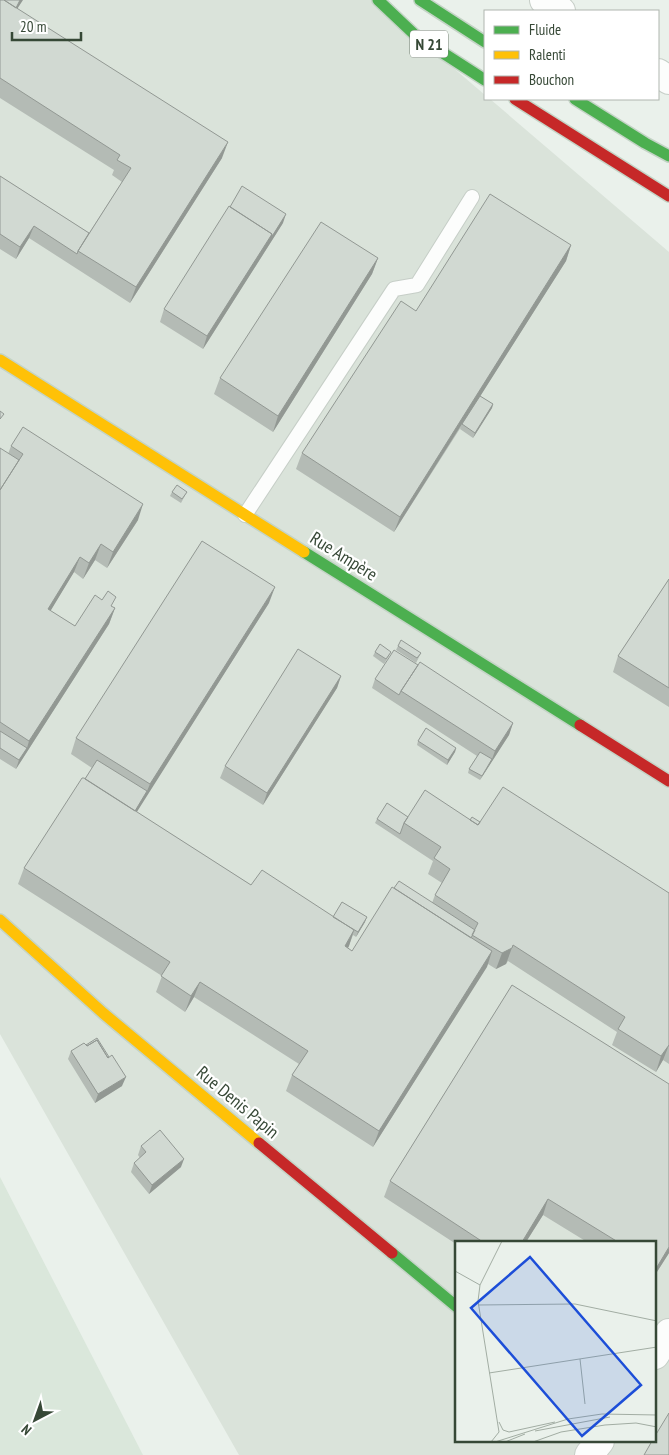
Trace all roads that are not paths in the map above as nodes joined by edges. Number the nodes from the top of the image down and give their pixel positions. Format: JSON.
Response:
{"nodes":[{"id":1,"x":378,"y":0,"type":"edge"},
{"id":2,"x":420,"y":0,"type":"edge"},
{"id":3,"x":544,"y":0,"type":"edge"},
{"id":4,"x":559,"y":10,"type":"edge"},
{"id":5,"x":484,"y":41,"type":"edge"},
{"id":6,"x":484,"y":79,"type":"edge"},
{"id":7,"x":517,"y":100,"type":"edge"},
{"id":8,"x":577,"y":100,"type":"edge"},
{"id":9,"x":669,"y":156,"type":"edge"},
{"id":10,"x":669,"y":196,"type":"edge"},
{"id":11,"x":472,"y":197,"type":"dead end"},
{"id":12,"x":0,"y":360,"type":"edge"},
{"id":13,"x":245,"y":515,"type":"junction"},
{"id":14,"x":669,"y":781,"type":"edge"},
{"id":15,"x":0,"y":920,"type":"edge"},
{"id":16,"x":455,"y":1305,"type":"edge"},
{"id":17,"x":669,"y":1333,"type":"edge"},
{"id":18,"x":656,"y":1353,"type":"edge"},
{"id":19,"x":599,"y":1442,"type":"edge"},
{"id":20,"x":589,"y":1455,"type":"edge"}],
"edges":[{"from":1,"to":6,"type":"street","number":"N 21"},
{"from":2,"to":5,"type":"street","number":"N 21"},
{"from":3,"to":4,"type":"street"},
{"from":7,"to":10,"type":"street"},
{"from":8,"to":9,"type":"street"},
{"from":11,"to":13,"type":"lane"},
{"from":12,"to":13,"type":"street","name":"Rue Ampère"},
{"from":13,"to":14,"type":"street","name":"Rue Ampère"},
{"from":15,"to":16,"type":"street","name":"Rue Denis Papin"},
{"from":17,"to":18,"type":"street"},
{"from":19,"to":20,"type":"street"}]}
